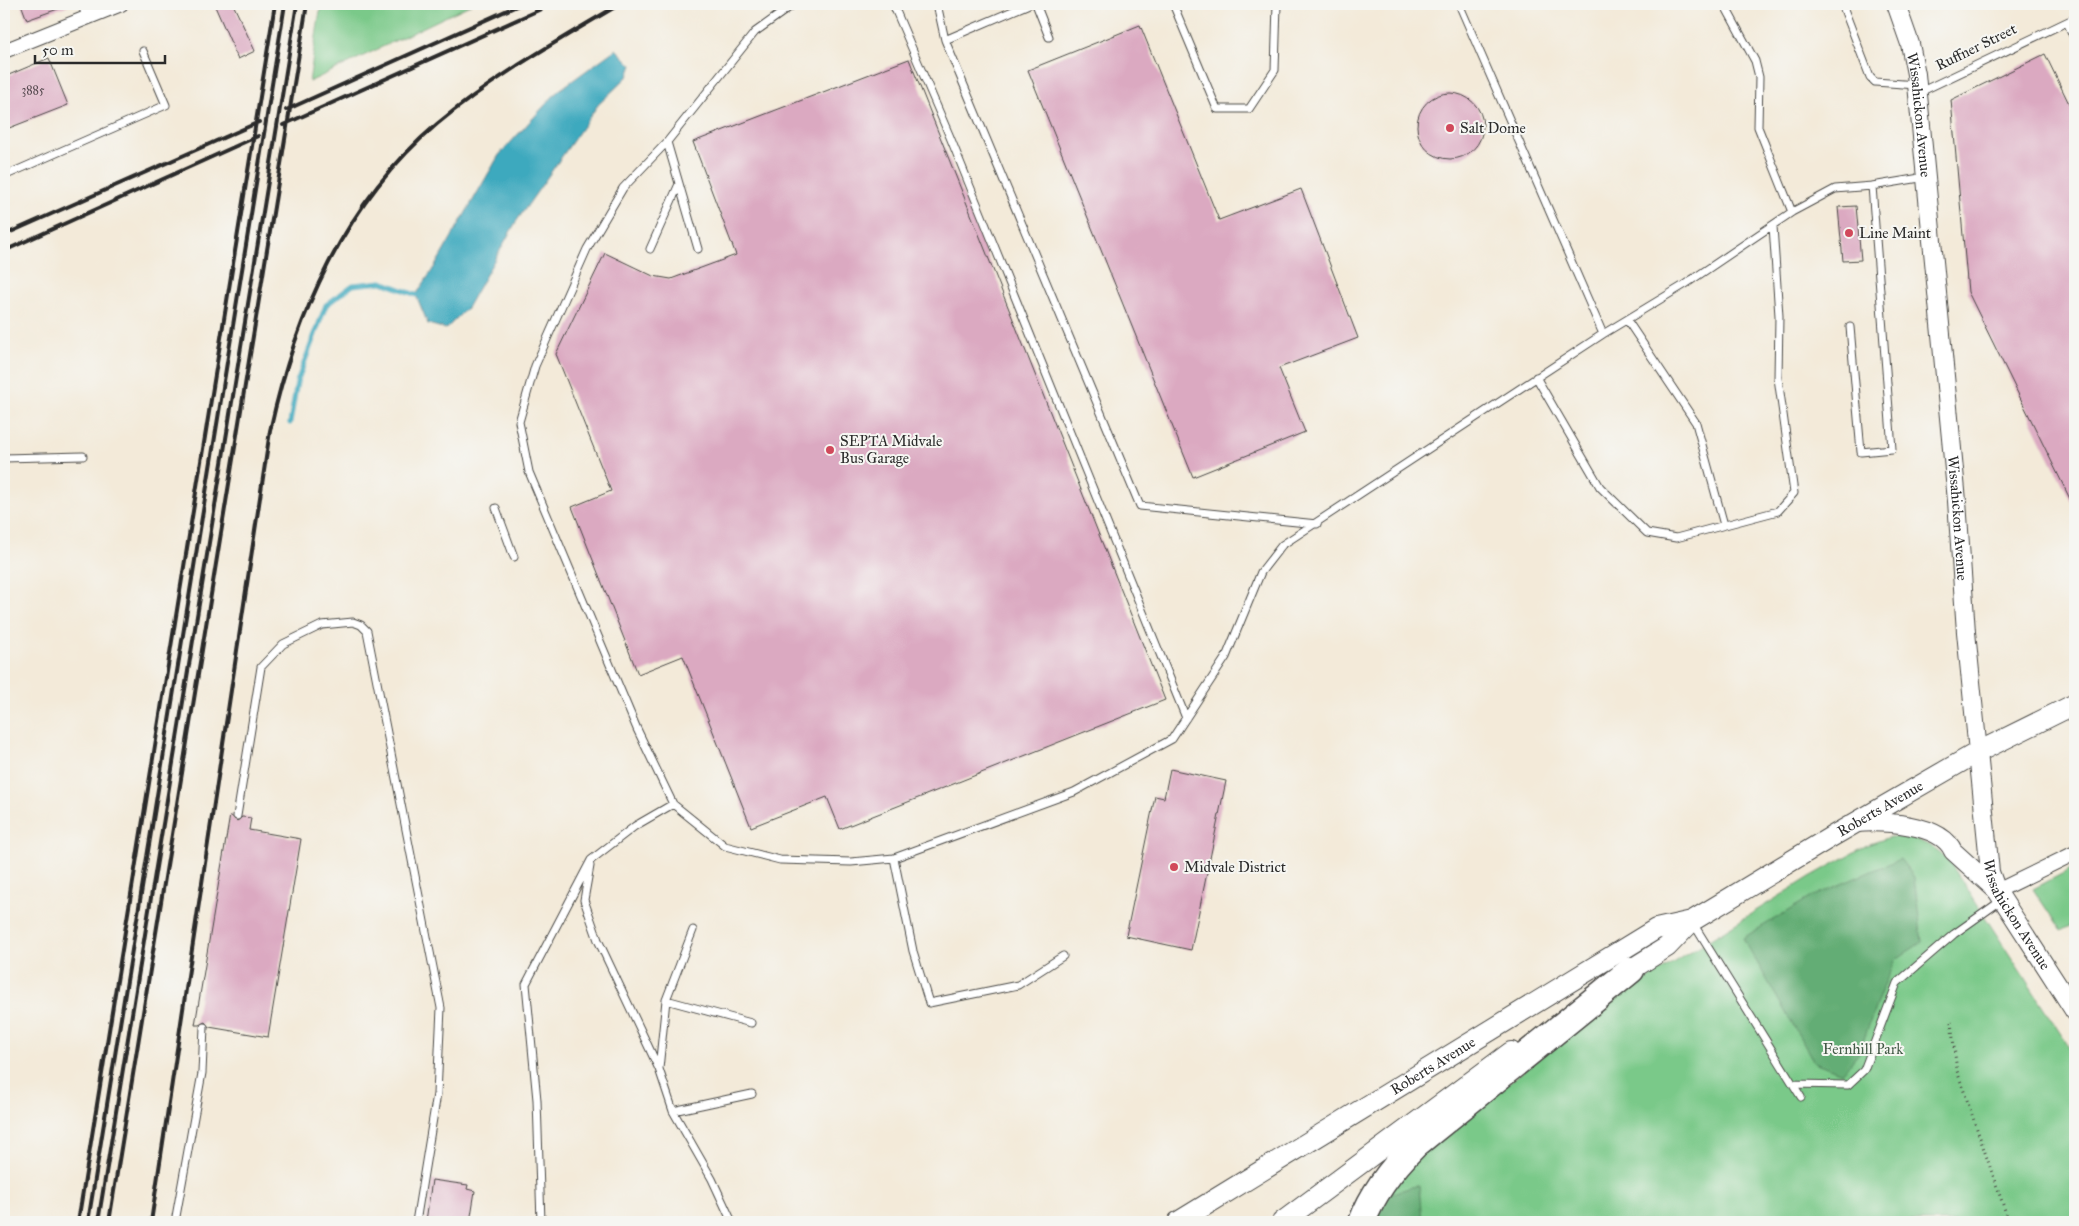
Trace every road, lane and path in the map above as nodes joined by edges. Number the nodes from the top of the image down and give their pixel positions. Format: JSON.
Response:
{"nodes":[{"id":1,"x":121,"y":4,"type":"edge"},
{"id":2,"x":794,"y":4,"type":"edge"},
{"id":3,"x":893,"y":4,"type":"edge"},
{"id":4,"x":937,"y":4,"type":"edge"},
{"id":5,"x":1029,"y":4,"type":"edge"},
{"id":6,"x":1036,"y":4,"type":"edge"},
{"id":7,"x":1173,"y":4,"type":"edge"},
{"id":8,"x":1277,"y":4,"type":"edge"},
{"id":9,"x":1459,"y":4,"type":"edge"},
{"id":10,"x":1724,"y":4,"type":"edge"},
{"id":11,"x":1842,"y":4,"type":"edge"},
{"id":12,"x":1896,"y":4,"type":"edge"},
{"id":13,"x":87,"y":10,"type":"edge"},
{"id":14,"x":2075,"y":18,"type":"edge"},
{"id":15,"x":2067,"y":22,"type":"junction"},
{"id":16,"x":1049,"y":37,"type":"dead end"},
{"id":17,"x":945,"y":40,"type":"junction"},
{"id":18,"x":2075,"y":40,"type":"edge"},
{"id":19,"x":143,"y":50,"type":"dead end"},
{"id":20,"x":4,"y":51,"type":"edge"},
{"id":21,"x":1918,"y":89,"type":"junction"},
{"id":22,"x":667,"y":142,"type":"junction"},
{"id":23,"x":4,"y":176,"type":"edge"},
{"id":24,"x":1927,"y":177,"type":"junction"},
{"id":25,"x":679,"y":184,"type":"junction"},
{"id":26,"x":1872,"y":186,"type":"junction"},
{"id":27,"x":1792,"y":212,"type":"junction"},
{"id":28,"x":1773,"y":226,"type":"junction"},
{"id":29,"x":650,"y":249,"type":"dead end"},
{"id":30,"x":698,"y":249,"type":"dead end"},
{"id":31,"x":1627,"y":320,"type":"junction"},
{"id":32,"x":1850,"y":327,"type":"dead end"},
{"id":33,"x":1603,"y":334,"type":"junction"},
{"id":34,"x":1536,"y":377,"type":"junction"},
{"id":35,"x":83,"y":456,"type":"dead end"},
{"id":36,"x":4,"y":458,"type":"edge"},
{"id":37,"x":496,"y":508,"type":"dead end"},
{"id":38,"x":1317,"y":524,"type":"junction"},
{"id":39,"x":1724,"y":525,"type":"junction"},
{"id":40,"x":514,"y":557,"type":"dead end"},
{"id":41,"x":2075,"y":704,"type":"edge"},
{"id":42,"x":1186,"y":718,"type":"junction"},
{"id":43,"x":1978,"y":752,"type":"junction"},
{"id":44,"x":673,"y":804,"type":"junction"},
{"id":45,"x":237,"y":816,"type":"dead end"},
{"id":46,"x":1856,"y":823,"type":"junction"},
{"id":47,"x":2075,"y":853,"type":"edge"},
{"id":48,"x":894,"y":858,"type":"junction"},
{"id":49,"x":591,"y":860,"type":"junction"},
{"id":50,"x":2000,"y":895,"type":"junction"},
{"id":51,"x":1692,"y":921,"type":"junction"},
{"id":52,"x":693,"y":930,"type":"dead end"},
{"id":53,"x":1064,"y":956,"type":"dead end"},
{"id":54,"x":1630,"y":970,"type":"junction"},
{"id":55,"x":666,"y":1000,"type":"junction"},
{"id":56,"x":2075,"y":1012,"type":"edge"},
{"id":57,"x":1951,"y":1022,"type":"dead end"},
{"id":58,"x":751,"y":1023,"type":"dead end"},
{"id":59,"x":204,"y":1027,"type":"dead end"},
{"id":60,"x":659,"y":1069,"type":"junction"},
{"id":61,"x":1793,"y":1084,"type":"junction"},
{"id":62,"x":752,"y":1094,"type":"dead end"},
{"id":63,"x":1801,"y":1097,"type":"dead end"},
{"id":64,"x":674,"y":1111,"type":"junction"},
{"id":65,"x":175,"y":1222,"type":"edge"},
{"id":66,"x":416,"y":1222,"type":"edge"},
{"id":67,"x":541,"y":1222,"type":"edge"},
{"id":68,"x":732,"y":1222,"type":"edge"},
{"id":69,"x":1178,"y":1222,"type":"edge"},
{"id":70,"x":1282,"y":1222,"type":"edge"},
{"id":71,"x":1362,"y":1222,"type":"edge"},
{"id":72,"x":2010,"y":1222,"type":"edge"}],
"edges":[{"from":1,"to":13,"type":"street"},
{"from":2,"to":22,"type":"lane"},
{"from":3,"to":42,"type":"lane"},
{"from":4,"to":17,"type":"lane"},
{"from":5,"to":17,"type":"lane"},
{"from":6,"to":16,"type":"lane"},
{"from":7,"to":8,"type":"lane"},
{"from":9,"to":33,"type":"lane"},
{"from":10,"to":27,"type":"lane"},
{"from":11,"to":21,"type":"lane"},
{"from":12,"to":21,"type":"street","name":"Wissahickon Avenue"},
{"from":13,"to":20,"type":"street"},
{"from":14,"to":15,"type":"lane","name":"Ruffner Street"},
{"from":15,"to":18,"type":"lane"},
{"from":15,"to":21,"type":"lane","name":"Ruffner Street"},
{"from":17,"to":38,"type":"lane"},
{"from":19,"to":23,"type":"lane"},
{"from":21,"to":24,"type":"street","name":"Wissahickon Avenue"},
{"from":22,"to":25,"type":"lane"},
{"from":22,"to":44,"type":"lane"},
{"from":24,"to":26,"type":"lane"},
{"from":24,"to":43,"type":"street","name":"Wissahickon Avenue"},
{"from":25,"to":29,"type":"lane"},
{"from":25,"to":30,"type":"lane"},
{"from":26,"to":27,"type":"lane"},
{"from":26,"to":32,"type":"lane"},
{"from":27,"to":28,"type":"lane"},
{"from":28,"to":31,"type":"lane"},
{"from":28,"to":39,"type":"lane"},
{"from":31,"to":33,"type":"lane"},
{"from":31,"to":39,"type":"lane"},
{"from":33,"to":34,"type":"lane"},
{"from":34,"to":38,"type":"lane"},
{"from":34,"to":39,"type":"lane"},
{"from":35,"to":36,"type":"lane"},
{"from":37,"to":40,"type":"lane"},
{"from":38,"to":42,"type":"lane"},
{"from":41,"to":43,"type":"main road","name":"Roberts Avenue"},
{"from":42,"to":48,"type":"lane"},
{"from":43,"to":46,"type":"main road","name":"Roberts Avenue"},
{"from":43,"to":50,"type":"street","name":"Wissahickon Avenue"},
{"from":44,"to":48,"type":"lane"},
{"from":44,"to":49,"type":"lane"},
{"from":45,"to":66,"type":"lane"},
{"from":46,"to":50,"type":"street"},
{"from":46,"to":51,"type":"main road","name":"Roberts Avenue"},
{"from":47,"to":50,"type":"street"},
{"from":48,"to":53,"type":"lane"},
{"from":49,"to":60,"type":"lane"},
{"from":49,"to":67,"type":"lane"},
{"from":50,"to":56,"type":"street","name":"Wissahickon Avenue"},
{"from":50,"to":61,"type":"lane"},
{"from":51,"to":54,"type":"main road","name":"Roberts Avenue"},
{"from":51,"to":61,"type":"lane"},
{"from":51,"to":69,"type":"main road","name":"Roberts Avenue"},
{"from":52,"to":55,"type":"lane"},
{"from":54,"to":70,"type":"main road","name":"Roberts Avenue"},
{"from":54,"to":71,"type":"highway"},
{"from":55,"to":58,"type":"lane"},
{"from":55,"to":60,"type":"lane"},
{"from":57,"to":72,"type":"path"},
{"from":59,"to":65,"type":"lane"},
{"from":60,"to":64,"type":"lane"},
{"from":61,"to":63,"type":"lane"},
{"from":62,"to":64,"type":"lane"},
{"from":64,"to":68,"type":"lane"}]}
